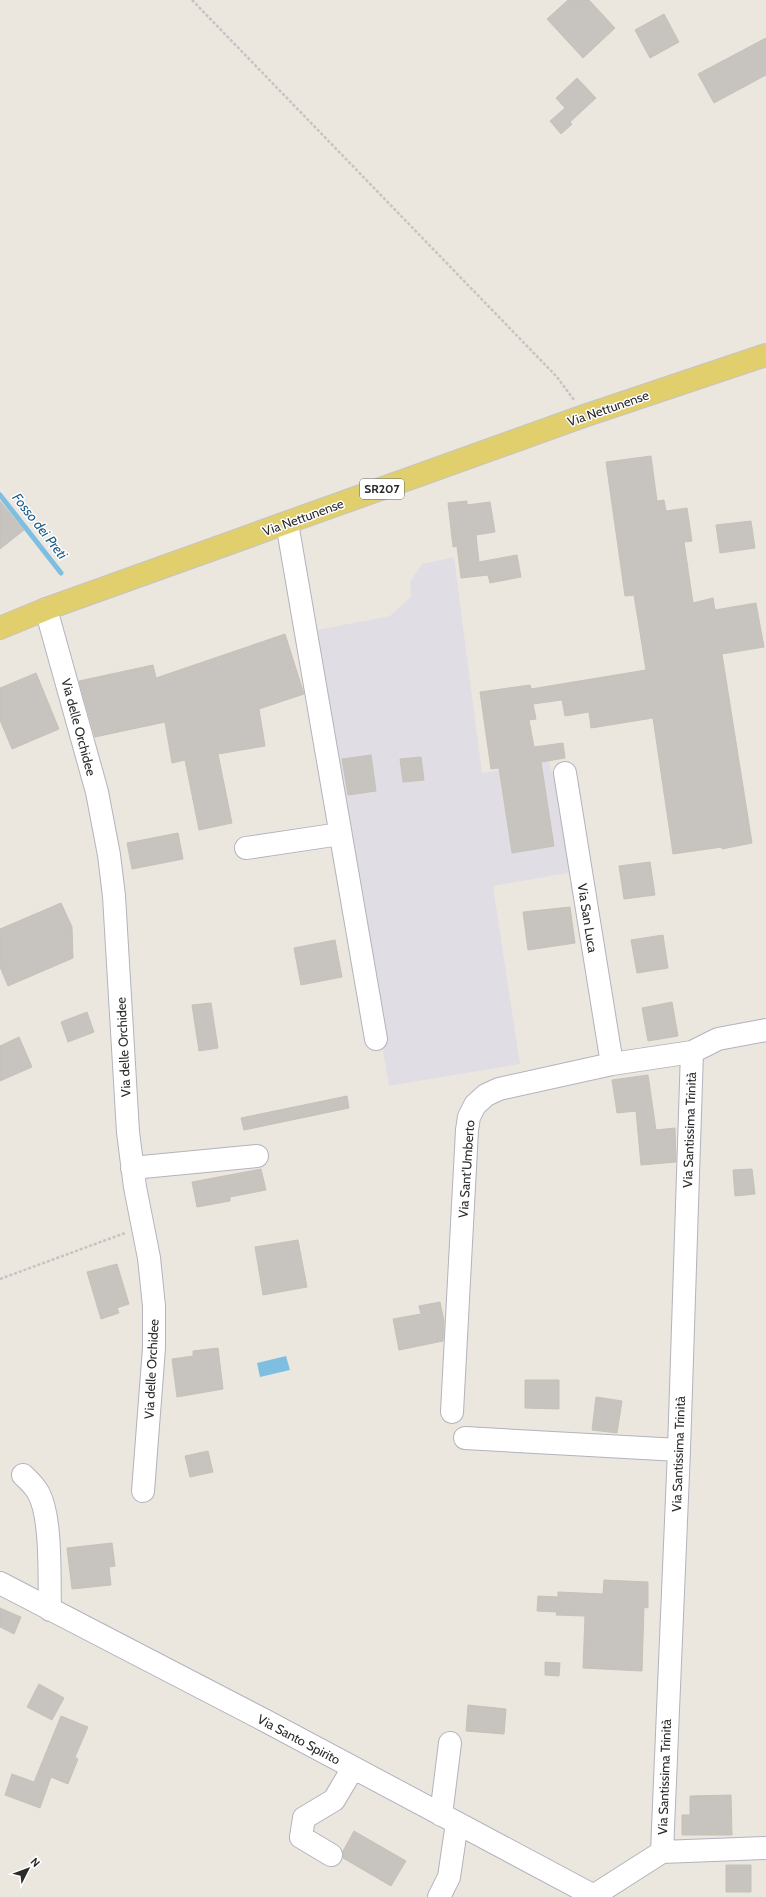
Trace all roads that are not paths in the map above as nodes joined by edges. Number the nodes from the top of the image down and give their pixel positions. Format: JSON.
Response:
{"nodes":[{"id":1,"x":766,"y":355,"type":"edge"},
{"id":2,"x":287,"y":523,"type":"junction"},
{"id":3,"x":46,"y":609,"type":"junction"},
{"id":4,"x":0,"y":628,"type":"edge"},
{"id":5,"x":565,"y":773,"type":"dead end"},
{"id":6,"x":340,"y":834,"type":"junction"},
{"id":7,"x":246,"y":848,"type":"dead end"},
{"id":8,"x":766,"y":1030,"type":"edge"},
{"id":9,"x":376,"y":1039,"type":"dead end"},
{"id":10,"x":692,"y":1052,"type":"junction"},
{"id":11,"x":612,"y":1064,"type":"junction"},
{"id":12,"x":256,"y":1156,"type":"dead end"},
{"id":13,"x":132,"y":1168,"type":"junction"},
{"id":14,"x":452,"y":1412,"type":"dead end"},
{"id":15,"x":465,"y":1438,"type":"dead end"},
{"id":16,"x":679,"y":1450,"type":"junction"},
{"id":17,"x":24,"y":1475,"type":"dead end"},
{"id":18,"x":143,"y":1491,"type":"dead end"},
{"id":19,"x":0,"y":1583,"type":"edge"},
{"id":20,"x":50,"y":1610,"type":"junction"},
{"id":21,"x":450,"y":1743,"type":"dead end"},
{"id":22,"x":353,"y":1768,"type":"junction"},
{"id":23,"x":449,"y":1819,"type":"junction"},
{"id":24,"x":766,"y":1848,"type":"edge"},
{"id":25,"x":662,"y":1852,"type":"junction"},
{"id":26,"x":331,"y":1855,"type":"dead end"},
{"id":27,"x":594,"y":1896,"type":"edge"},
{"id":28,"x":440,"y":1897,"type":"edge"}],
"edges":[{"from":1,"to":2,"type":"main road","name":"Via Nettunense","number":"SR207"},
{"from":2,"to":3,"type":"main road","name":"Via Nettunense","number":"SR207"},
{"from":2,"to":6,"type":"street"},
{"from":3,"to":4,"type":"main road","name":"Via Nettunense","number":"SR207"},
{"from":3,"to":13,"type":"street","name":"Via delle Orchidee"},
{"from":5,"to":11,"type":"street","name":"Via San Luca"},
{"from":6,"to":7,"type":"street"},
{"from":6,"to":9,"type":"street"},
{"from":8,"to":10,"type":"street"},
{"from":10,"to":11,"type":"street","name":"Via Sant'Umberto"},
{"from":10,"to":16,"type":"street","name":"Via Santissima Trinità"},
{"from":11,"to":14,"type":"street","name":"Via Sant'Umberto"},
{"from":12,"to":13,"type":"street"},
{"from":13,"to":18,"type":"street","name":"Via delle Orchidee"},
{"from":15,"to":16,"type":"street"},
{"from":16,"to":25,"type":"street","name":"Via Santissima Trinità"},
{"from":17,"to":20,"type":"street"},
{"from":19,"to":20,"type":"street","name":"Via Santo Spirito"},
{"from":20,"to":22,"type":"street","name":"Via Santo Spirito"},
{"from":21,"to":23,"type":"street"},
{"from":22,"to":23,"type":"street","name":"Via Santo Spirito"},
{"from":22,"to":26,"type":"street"},
{"from":23,"to":27,"type":"street","name":"Via Santo Spirito"},
{"from":23,"to":28,"type":"street"},
{"from":24,"to":25,"type":"street"},
{"from":25,"to":27,"type":"street","name":"Via Santissima Trinità"}]}
